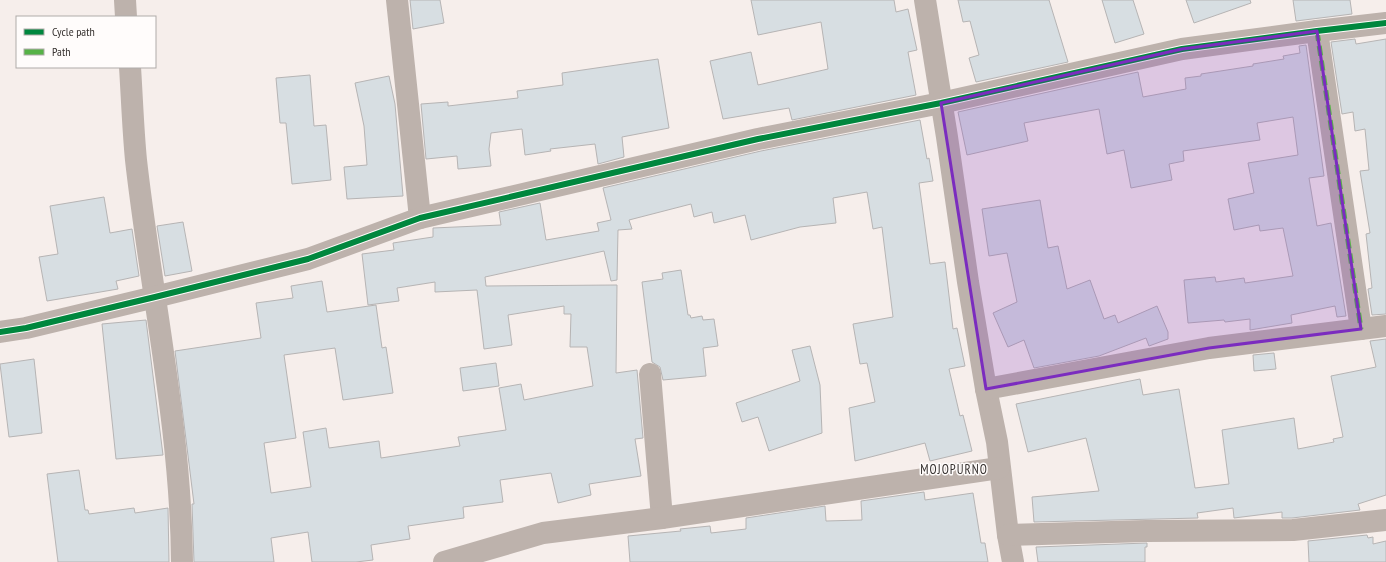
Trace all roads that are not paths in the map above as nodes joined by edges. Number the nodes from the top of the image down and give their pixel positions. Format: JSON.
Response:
{"nodes":[{"id":1,"x":125,"y":0,"type":"edge"},
{"id":2,"x":397,"y":0,"type":"edge"},
{"id":3,"x":925,"y":0,"type":"edge"},
{"id":4,"x":126,"y":16,"type":"edge"},
{"id":5,"x":1386,"y":24,"type":"edge"},
{"id":6,"x":1317,"y":31,"type":"junction"},
{"id":7,"x":130,"y":68,"type":"edge"},
{"id":8,"x":940,"y":103,"type":"junction"},
{"id":9,"x":420,"y":218,"type":"junction"},
{"id":10,"x":155,"y":297,"type":"junction"},
{"id":11,"x":1386,"y":326,"type":"edge"},
{"id":12,"x":1361,"y":329,"type":"junction"},
{"id":13,"x":0,"y":332,"type":"edge"},
{"id":14,"x":650,"y":374,"type":"dead end"},
{"id":15,"x":986,"y":389,"type":"junction"},
{"id":16,"x":999,"y":468,"type":"junction"},
{"id":17,"x":662,"y":518,"type":"junction"},
{"id":18,"x":1386,"y":520,"type":"edge"},
{"id":19,"x":1008,"y":535,"type":"junction"},
{"id":20,"x":182,"y":562,"type":"edge"},
{"id":21,"x":444,"y":562,"type":"edge"},
{"id":22,"x":1013,"y":562,"type":"edge"}],
"edges":[{"from":1,"to":4,"type":"street"},
{"from":2,"to":9,"type":"street"},
{"from":3,"to":8,"type":"street"},
{"from":5,"to":6,"type":"street"},
{"from":6,"to":8,"type":"street"},
{"from":6,"to":12,"type":"street"},
{"from":7,"to":10,"type":"street"},
{"from":8,"to":9,"type":"street"},
{"from":8,"to":15,"type":"street"},
{"from":9,"to":10,"type":"street"},
{"from":10,"to":13,"type":"street"},
{"from":10,"to":20,"type":"street"},
{"from":11,"to":12,"type":"street"},
{"from":12,"to":15,"type":"street"},
{"from":14,"to":17,"type":"street"},
{"from":15,"to":16,"type":"street"},
{"from":16,"to":17,"type":"street"},
{"from":16,"to":19,"type":"street"},
{"from":17,"to":21,"type":"street"},
{"from":18,"to":19,"type":"street"},
{"from":19,"to":22,"type":"street"}]}
